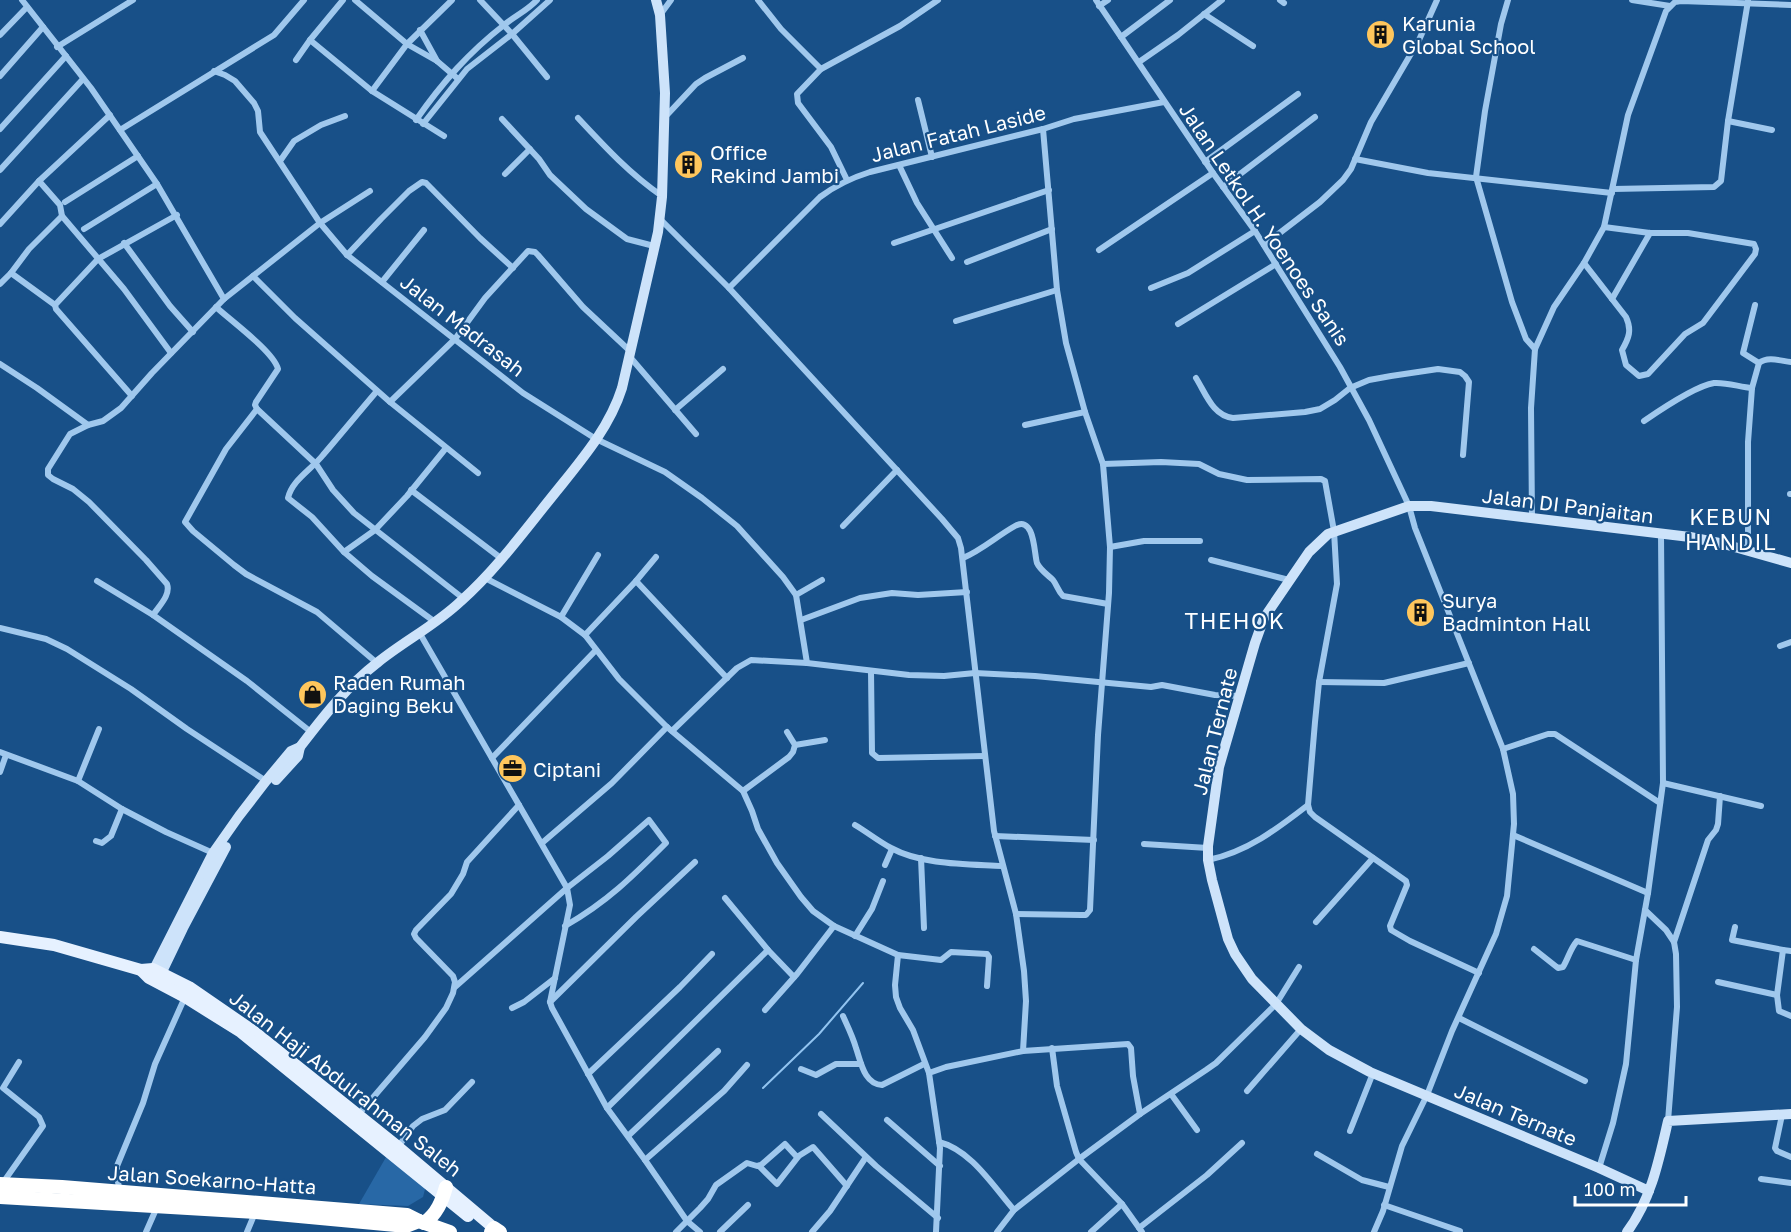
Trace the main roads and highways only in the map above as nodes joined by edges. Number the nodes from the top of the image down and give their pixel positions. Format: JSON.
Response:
{"nodes":[{"id":1,"x":0,"y":937,"type":"edge"},
{"id":2,"x":152,"y":974,"type":"junction"},
{"id":3,"x":1,"y":1188,"type":"edge"},
{"id":4,"x":445,"y":1191,"type":"junction"},
{"id":5,"x":175,"y":1202,"type":"junction"},
{"id":6,"x":421,"y":1222,"type":"junction"},
{"id":7,"x":493,"y":1231,"type":"edge"},
{"id":8,"x":450,"y":1232,"type":"edge"}],
"edges":[{"from":1,"to":2,"type":"main road"},
{"from":2,"to":4,"type":"main road","name":"Jalan Haji Abdulrahman Saleh"},
{"from":2,"to":4,"type":"main road","name":"Jalan Haji Abdulrahman Saleh"},
{"from":3,"to":5,"type":"highway","name":"Jalan Soekarno-Hatta"},
{"from":3,"to":5,"type":"highway","name":"Jalan Soekarno-Hatta"},
{"from":4,"to":6,"type":"highway"},
{"from":4,"to":7,"type":"main road","name":"Jalan Haji Abdulrahman Saleh"},
{"from":5,"to":6,"type":"highway","name":"Jalan Soekarno-Hatta"},
{"from":5,"to":6,"type":"highway","name":"Jalan Soekarno-Hatta"},
{"from":6,"to":8,"type":"highway","name":"Jalan Soekarno-Hatta"}]}
